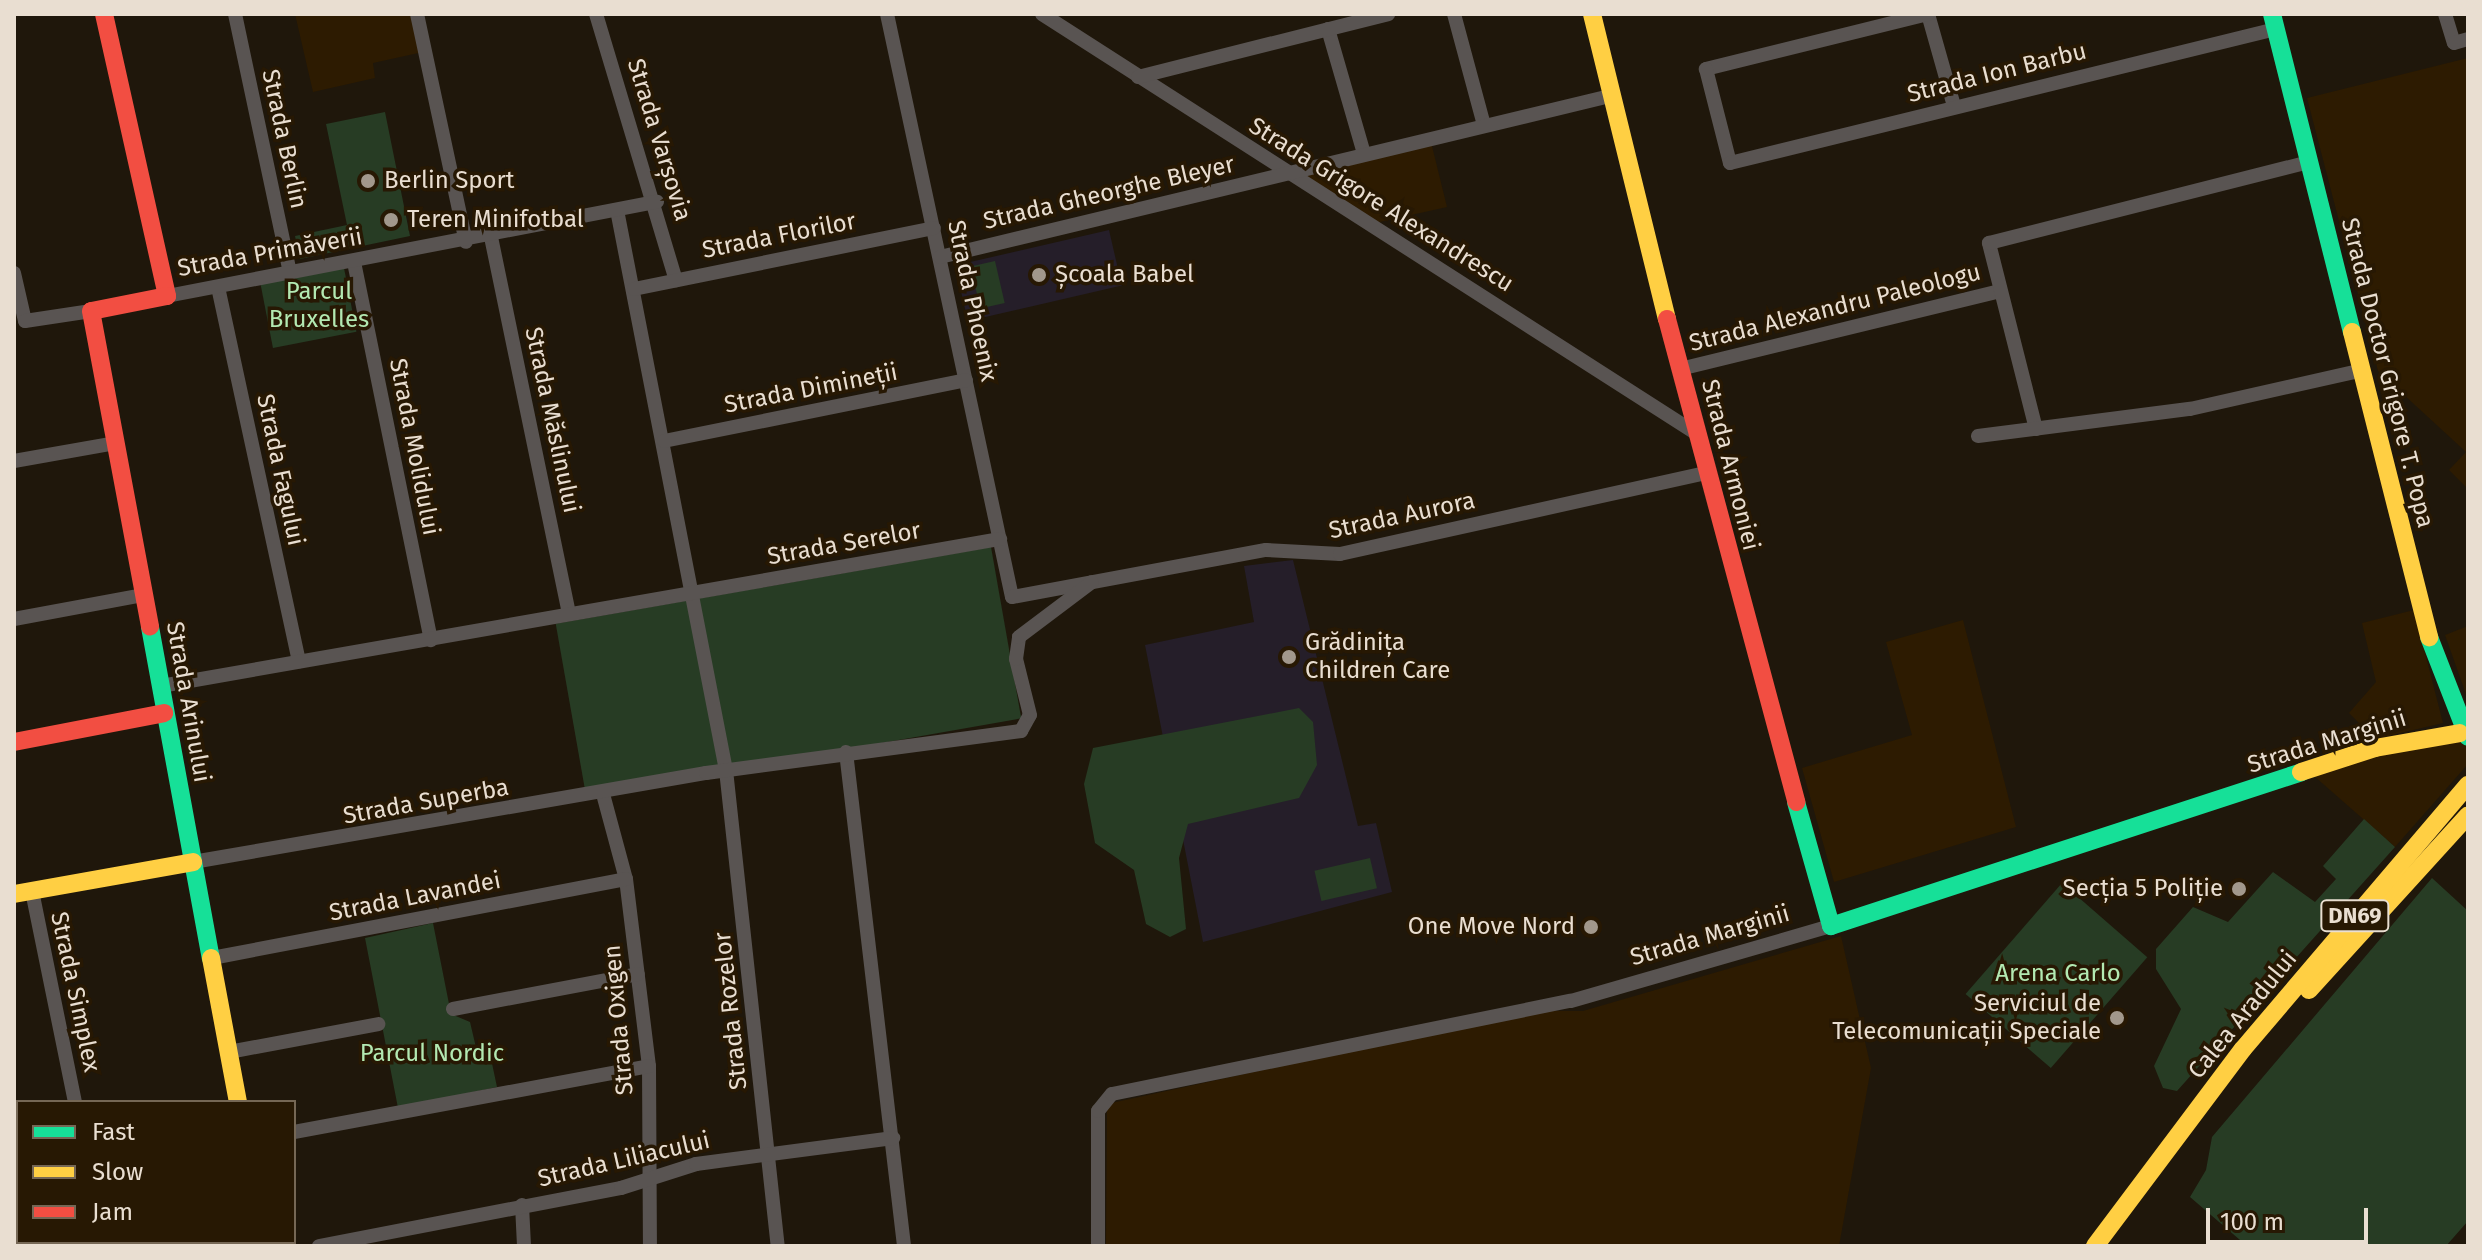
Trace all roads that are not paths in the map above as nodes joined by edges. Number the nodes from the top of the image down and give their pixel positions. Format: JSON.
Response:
{"nodes":[{"id":1,"x":104,"y":14,"type":"edge"},
{"id":2,"x":235,"y":14,"type":"edge"},
{"id":3,"x":417,"y":14,"type":"edge"},
{"id":4,"x":596,"y":14,"type":"edge"},
{"id":5,"x":887,"y":14,"type":"edge"},
{"id":6,"x":1042,"y":14,"type":"edge"},
{"id":7,"x":1388,"y":14,"type":"edge"},
{"id":8,"x":1454,"y":14,"type":"edge"},
{"id":9,"x":1592,"y":14,"type":"edge"},
{"id":10,"x":1928,"y":14,"type":"edge"},
{"id":11,"x":2445,"y":14,"type":"edge"},
{"id":12,"x":2274,"y":22,"type":"edge"},
{"id":13,"x":1328,"y":29,"type":"junction"},
{"id":14,"x":2468,"y":39,"type":"edge"},
{"id":15,"x":1138,"y":77,"type":"junction"},
{"id":16,"x":1610,"y":96,"type":"junction"},
{"id":17,"x":1954,"y":106,"type":"junction"},
{"id":18,"x":1484,"y":125,"type":"junction"},
{"id":19,"x":1364,"y":154,"type":"junction"},
{"id":20,"x":2309,"y":162,"type":"junction"},
{"id":21,"x":1289,"y":173,"type":"junction"},
{"id":22,"x":657,"y":202,"type":"junction"},
{"id":23,"x":617,"y":210,"type":"junction"},
{"id":24,"x":934,"y":228,"type":"junction"},
{"id":25,"x":491,"y":237,"type":"junction"},
{"id":26,"x":466,"y":242,"type":"junction"},
{"id":27,"x":940,"y":257,"type":"junction"},
{"id":28,"x":354,"y":262,"type":"junction"},
{"id":29,"x":14,"y":273,"type":"edge"},
{"id":30,"x":290,"y":273,"type":"junction"},
{"id":31,"x":676,"y":280,"type":"junction"},
{"id":32,"x":218,"y":287,"type":"junction"},
{"id":33,"x":634,"y":289,"type":"junction"},
{"id":34,"x":2000,"y":291,"type":"junction"},
{"id":35,"x":167,"y":296,"type":"junction"},
{"id":36,"x":91,"y":311,"type":"junction"},
{"id":37,"x":1680,"y":369,"type":"junction"},
{"id":38,"x":2363,"y":370,"type":"junction"},
{"id":39,"x":966,"y":380,"type":"junction"},
{"id":40,"x":2036,"y":429,"type":"junction"},
{"id":41,"x":1697,"y":434,"type":"junction"},
{"id":42,"x":1978,"y":436,"type":"dead end"},
{"id":43,"x":664,"y":441,"type":"junction"},
{"id":44,"x":116,"y":443,"type":"junction"},
{"id":45,"x":14,"y":461,"type":"edge"},
{"id":46,"x":1705,"y":473,"type":"junction"},
{"id":47,"x":1000,"y":539,"type":"junction"},
{"id":48,"x":1092,"y":582,"type":"junction"},
{"id":49,"x":695,"y":593,"type":"junction"},
{"id":50,"x":144,"y":595,"type":"junction"},
{"id":51,"x":1012,"y":597,"type":"joint"},
{"id":52,"x":569,"y":612,"type":"junction"},
{"id":53,"x":14,"y":619,"type":"edge"},
{"id":54,"x":431,"y":640,"type":"junction"},
{"id":55,"x":299,"y":661,"type":"junction"},
{"id":56,"x":161,"y":686,"type":"junction"},
{"id":57,"x":164,"y":713,"type":"junction"},
{"id":58,"x":2464,"y":735,"type":"edge"},
{"id":59,"x":14,"y":742,"type":"edge"},
{"id":60,"x":846,"y":752,"type":"junction"},
{"id":61,"x":726,"y":770,"type":"junction"},
{"id":62,"x":2468,"y":785,"type":"edge"},
{"id":63,"x":603,"y":794,"type":"junction"},
{"id":64,"x":2468,"y":815,"type":"edge"},
{"id":65,"x":193,"y":862,"type":"junction"},
{"id":66,"x":626,"y":879,"type":"junction"},
{"id":67,"x":23,"y":893,"type":"edge"},
{"id":68,"x":1831,"y":926,"type":"junction"},
{"id":69,"x":212,"y":958,"type":"junction"},
{"id":70,"x":638,"y":974,"type":"junction"},
{"id":71,"x":453,"y":1009,"type":"dead end"},
{"id":72,"x":378,"y":1024,"type":"dead end"},
{"id":73,"x":229,"y":1052,"type":"junction"},
{"id":74,"x":649,"y":1066,"type":"junction"},
{"id":75,"x":75,"y":1100,"type":"edge"},
{"id":76,"x":238,"y":1100,"type":"edge"},
{"id":77,"x":296,"y":1132,"type":"edge"},
{"id":78,"x":893,"y":1138,"type":"junction"},
{"id":79,"x":769,"y":1151,"type":"junction"},
{"id":80,"x":648,"y":1180,"type":"junction"},
{"id":81,"x":522,"y":1205,"type":"junction"},
{"id":82,"x":399,"y":1230,"type":"junction"},
{"id":83,"x":319,"y":1246,"type":"edge"},
{"id":84,"x":399,"y":1246,"type":"edge"},
{"id":85,"x":524,"y":1246,"type":"edge"},
{"id":86,"x":650,"y":1246,"type":"edge"},
{"id":87,"x":778,"y":1246,"type":"edge"},
{"id":88,"x":904,"y":1246,"type":"edge"},
{"id":89,"x":1098,"y":1246,"type":"edge"},
{"id":90,"x":2095,"y":1246,"type":"edge"},
{"id":91,"x":2110,"y":1246,"type":"edge"}],
"edges":[{"from":1,"to":35,"type":"street"},
{"from":2,"to":30,"type":"street","name":"Strada Berlin"},
{"from":3,"to":26,"type":"street"},
{"from":4,"to":22,"type":"street","name":"Strada Varșovia"},
{"from":5,"to":24,"type":"street","name":"Strada Phoenix"},
{"from":6,"to":15,"type":"street","name":"Strada Grigore Alexandrescu"},
{"from":7,"to":13,"type":"street"},
{"from":8,"to":18,"type":"street"},
{"from":9,"to":16,"type":"street","name":"Strada Armoniei"},
{"from":10,"to":17,"type":"street"},
{"from":10,"to":17,"type":"street","name":"Strada Ion Barbu"},
{"from":11,"to":14,"type":"street"},
{"from":12,"to":17,"type":"street","name":"Strada Ion Barbu"},
{"from":12,"to":20,"type":"street","name":"Strada Doctor Grigore T. Popa"},
{"from":13,"to":15,"type":"street"},
{"from":13,"to":19,"type":"street"},
{"from":15,"to":21,"type":"street","name":"Strada Grigore Alexandrescu"},
{"from":16,"to":18,"type":"street","name":"Strada Gheorghe Bleyer"},
{"from":16,"to":37,"type":"street","name":"Strada Armoniei"},
{"from":18,"to":19,"type":"street","name":"Strada Gheorghe Bleyer"},
{"from":19,"to":21,"type":"street","name":"Strada Gheorghe Bleyer"},
{"from":20,"to":34,"type":"street"},
{"from":20,"to":38,"type":"street","name":"Strada Doctor Grigore T. Popa"},
{"from":21,"to":27,"type":"street","name":"Strada Gheorghe Bleyer"},
{"from":21,"to":41,"type":"street","name":"Strada Grigore Alexandrescu"},
{"from":22,"to":23,"type":"street","name":"Strada Primăverii"},
{"from":22,"to":31,"type":"street","name":"Strada Varșovia"},
{"from":23,"to":25,"type":"street","name":"Strada Primăverii"},
{"from":23,"to":33,"type":"street"},
{"from":24,"to":27,"type":"street","name":"Strada Phoenix"},
{"from":24,"to":31,"type":"street","name":"Strada Florilor"},
{"from":25,"to":26,"type":"street","name":"Strada Primăverii"},
{"from":25,"to":52,"type":"street","name":"Strada Măslinului"},
{"from":26,"to":28,"type":"street","name":"Strada Primăverii"},
{"from":27,"to":39,"type":"street","name":"Strada Phoenix"},
{"from":28,"to":30,"type":"street","name":"Strada Primăverii"},
{"from":28,"to":54,"type":"street","name":"Strada Molidului"},
{"from":29,"to":36,"type":"street","name":"Strada Primăverii"},
{"from":30,"to":32,"type":"street","name":"Strada Primăverii"},
{"from":31,"to":33,"type":"street","name":"Strada Florilor"},
{"from":32,"to":35,"type":"street","name":"Strada Primăverii"},
{"from":32,"to":55,"type":"street","name":"Strada Fagului"},
{"from":33,"to":43,"type":"street"},
{"from":34,"to":37,"type":"street","name":"Strada Alexandru Paleologu"},
{"from":34,"to":40,"type":"street"},
{"from":35,"to":36,"type":"street","name":"Strada Primăverii"},
{"from":36,"to":44,"type":"street","name":"Strada Arinului"},
{"from":37,"to":41,"type":"street","name":"Strada Armoniei"},
{"from":38,"to":40,"type":"street"},
{"from":38,"to":58,"type":"street","name":"Strada Doctor Grigore T. Popa"},
{"from":39,"to":43,"type":"street","name":"Strada Dimineții"},
{"from":39,"to":47,"type":"street","name":"Strada Phoenix"},
{"from":40,"to":42,"type":"street"},
{"from":41,"to":46,"type":"street","name":"Strada Armoniei"},
{"from":43,"to":49,"type":"street"},
{"from":44,"to":45,"type":"street"},
{"from":44,"to":50,"type":"street","name":"Strada Arinului"},
{"from":46,"to":48,"type":"street","name":"Strada Aurora"},
{"from":46,"to":68,"type":"street","name":"Strada Armoniei"},
{"from":47,"to":49,"type":"street","name":"Strada Serelor"},
{"from":47,"to":51,"type":"street","name":"Strada Phoenix"},
{"from":48,"to":51,"type":"street","name":"Strada Aurora"},
{"from":48,"to":60,"type":"street","name":"Strada Superba"},
{"from":49,"to":52,"type":"street","name":"Strada Serelor"},
{"from":49,"to":61,"type":"street","name":"Strada Rozelor"},
{"from":50,"to":53,"type":"street"},
{"from":50,"to":56,"type":"street","name":"Strada Arinului"},
{"from":52,"to":54,"type":"street","name":"Strada Serelor"},
{"from":54,"to":55,"type":"street","name":"Strada Serelor"},
{"from":55,"to":56,"type":"street","name":"Strada Serelor"},
{"from":56,"to":57,"type":"street","name":"Strada Arinului"},
{"from":57,"to":59,"type":"street"},
{"from":57,"to":65,"type":"street","name":"Strada Arinului"},
{"from":58,"to":68,"type":"street","name":"Strada Marginii"},
{"from":60,"to":61,"type":"street","name":"Strada Superba"},
{"from":60,"to":78,"type":"street"},
{"from":61,"to":63,"type":"street","name":"Strada Superba"},
{"from":61,"to":79,"type":"street","name":"Strada Rozelor"},
{"from":62,"to":90,"type":"street","name":"Calea Aradului","number":"DN69"},
{"from":63,"to":65,"type":"street","name":"Strada Superba"},
{"from":63,"to":66,"type":"street","name":"Strada Oxigen"},
{"from":64,"to":91,"type":"street","name":"Calea Aradului","number":"DN69"},
{"from":65,"to":67,"type":"street","name":"Strada Superba"},
{"from":65,"to":69,"type":"street","name":"Strada Arinului"},
{"from":66,"to":69,"type":"street","name":"Strada Lavandei"},
{"from":66,"to":70,"type":"street","name":"Strada Oxigen"},
{"from":67,"to":75,"type":"street","name":"Strada Simplex"},
{"from":68,"to":89,"type":"street","name":"Strada Marginii"},
{"from":69,"to":73,"type":"street","name":"Strada Arinului"},
{"from":70,"to":71,"type":"street"},
{"from":70,"to":74,"type":"street","name":"Strada Oxigen"},
{"from":72,"to":73,"type":"street"},
{"from":73,"to":76,"type":"street","name":"Strada Arinului"},
{"from":74,"to":77,"type":"street"},
{"from":74,"to":80,"type":"street","name":"Strada Oxigen"},
{"from":78,"to":79,"type":"street","name":"Strada Liliacului"},
{"from":78,"to":88,"type":"street"},
{"from":79,"to":80,"type":"street","name":"Strada Liliacului"},
{"from":79,"to":87,"type":"street","name":"Strada Rozelor"},
{"from":80,"to":81,"type":"street","name":"Strada Liliacului"},
{"from":80,"to":86,"type":"street","name":"Strada Oxigen"},
{"from":81,"to":82,"type":"street","name":"Strada Liliacului"},
{"from":81,"to":85,"type":"street"},
{"from":82,"to":83,"type":"street","name":"Strada Liliacului"},
{"from":82,"to":84,"type":"street"}]}
